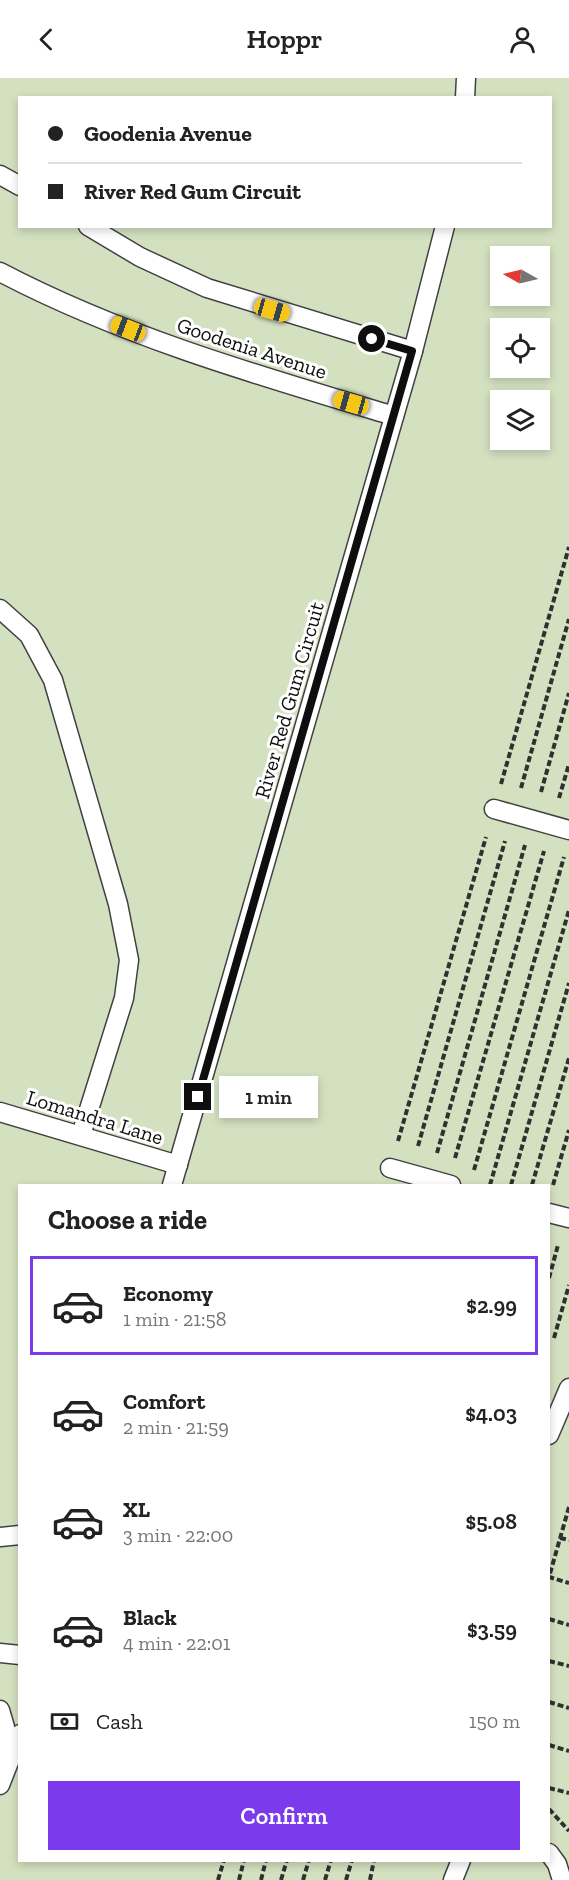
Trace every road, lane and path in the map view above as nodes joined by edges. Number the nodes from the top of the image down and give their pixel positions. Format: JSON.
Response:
{"nodes":[{"id":1,"x":466,"y":78,"type":"edge"},
{"id":2,"x":465,"y":96,"type":"edge"},
{"id":3,"x":0,"y":175,"type":"edge"},
{"id":4,"x":18,"y":185,"type":"edge"},
{"id":5,"x":91,"y":228,"type":"edge"},
{"id":6,"x":444,"y":228,"type":"edge"},
{"id":7,"x":0,"y":272,"type":"edge"},
{"id":8,"x":412,"y":351,"type":"junction"},
{"id":9,"x":394,"y":416,"type":"junction"},
{"id":10,"x":569,"y":547,"type":"edge"},
{"id":11,"x":0,"y":609,"type":"edge"},
{"id":12,"x":569,"y":619,"type":"edge"},
{"id":13,"x":569,"y":693,"type":"edge"},
{"id":14,"x":569,"y":764,"type":"edge"},
{"id":15,"x":494,"y":809,"type":"junction"},
{"id":16,"x":513,"y":814,"type":"junction"},
{"id":17,"x":533,"y":820,"type":"junction"},
{"id":18,"x":560,"y":828,"type":"edge"},
{"id":19,"x":566,"y":850,"type":"dead end"},
{"id":20,"x":569,"y":910,"type":"edge"},
{"id":21,"x":569,"y":983,"type":"edge"},
{"id":22,"x":569,"y":1058,"type":"edge"},
{"id":23,"x":0,"y":1112,"type":"edge"},
{"id":24,"x":569,"y":1130,"type":"edge"},
{"id":25,"x":81,"y":1135,"type":"junction"},
{"id":26,"x":178,"y":1165,"type":"junction"},
{"id":27,"x":390,"y":1168,"type":"joint"},
{"id":28,"x":410,"y":1173,"type":"junction"},
{"id":29,"x":472,"y":1177,"type":"dead end"},
{"id":30,"x":430,"y":1179,"type":"junction"},
{"id":31,"x":172,"y":1184,"type":"edge"},
{"id":32,"x":447,"y":1184,"type":"edge"},
{"id":33,"x":450,"y":1184,"type":"edge"},
{"id":34,"x":490,"y":1184,"type":"edge"},
{"id":35,"x":511,"y":1184,"type":"edge"},
{"id":36,"x":532,"y":1184,"type":"edge"},
{"id":37,"x":552,"y":1188,"type":"dead end"},
{"id":38,"x":550,"y":1213,"type":"edge"},
{"id":39,"x":569,"y":1218,"type":"edge"},
{"id":40,"x":569,"y":1285,"type":"edge"},
{"id":41,"x":554,"y":1338,"type":"dead end"},
{"id":42,"x":569,"y":1388,"type":"edge"},
{"id":43,"x":550,"y":1433,"type":"edge"},
{"id":44,"x":569,"y":1507,"type":"edge"},
{"id":45,"x":560,"y":1538,"type":"junction"},
{"id":46,"x":569,"y":1540,"type":"edge"},
{"id":47,"x":550,"y":1573,"type":"edge"},
{"id":48,"x":550,"y":1577,"type":"edge"},
{"id":49,"x":569,"y":1582,"type":"edge"},
{"id":50,"x":550,"y":1619,"type":"edge"},
{"id":51,"x":569,"y":1625,"type":"edge"},
{"id":52,"x":0,"y":1653,"type":"edge"},
{"id":53,"x":18,"y":1655,"type":"edge"},
{"id":54,"x":550,"y":1660,"type":"edge"},
{"id":55,"x":569,"y":1666,"type":"edge"},
{"id":56,"x":550,"y":1702,"type":"edge"},
{"id":57,"x":569,"y":1708,"type":"edge"},
{"id":58,"x":0,"y":1710,"type":"edge"},
{"id":59,"x":18,"y":1738,"type":"edge"},
{"id":60,"x":550,"y":1745,"type":"edge"},
{"id":61,"x":569,"y":1751,"type":"edge"},
{"id":62,"x":6,"y":1764,"type":"junction"},
{"id":63,"x":0,"y":1785,"type":"edge"},
{"id":64,"x":550,"y":1788,"type":"edge"},
{"id":65,"x":569,"y":1793,"type":"edge"},
{"id":66,"x":550,"y":1810,"type":"edge"},
{"id":67,"x":569,"y":1831,"type":"edge"},
{"id":68,"x":550,"y":1854,"type":"edge"},
{"id":69,"x":223,"y":1862,"type":"edge"},
{"id":70,"x":244,"y":1862,"type":"edge"},
{"id":71,"x":266,"y":1862,"type":"edge"},
{"id":72,"x":286,"y":1862,"type":"edge"},
{"id":73,"x":308,"y":1862,"type":"edge"},
{"id":74,"x":330,"y":1862,"type":"edge"},
{"id":75,"x":351,"y":1862,"type":"edge"},
{"id":76,"x":374,"y":1862,"type":"edge"},
{"id":77,"x":460,"y":1862,"type":"edge"},
{"id":78,"x":218,"y":1880,"type":"edge"},
{"id":79,"x":239,"y":1880,"type":"edge"},
{"id":80,"x":261,"y":1880,"type":"edge"},
{"id":81,"x":281,"y":1880,"type":"edge"},
{"id":82,"x":303,"y":1880,"type":"edge"},
{"id":83,"x":325,"y":1880,"type":"edge"},
{"id":84,"x":346,"y":1880,"type":"edge"},
{"id":85,"x":370,"y":1880,"type":"edge"},
{"id":86,"x":453,"y":1880,"type":"edge"},
{"id":87,"x":562,"y":1880,"type":"edge"}],
"edges":[{"from":1,"to":2,"type":"lane"},
{"from":3,"to":4,"type":"lane"},
{"from":5,"to":8,"type":"lane","name":"Goodenia Avenue"},
{"from":6,"to":8,"type":"lane","name":"River Red Gum Circuit"},
{"from":7,"to":9,"type":"lane","name":"Goodenia Avenue"},
{"from":8,"to":9,"type":"lane","name":"River Red Gum Circuit"},
{"from":9,"to":26,"type":"lane","name":"River Red Gum Circuit"},
{"from":10,"to":15,"type":"path"},
{"from":11,"to":25,"type":"lane"},
{"from":12,"to":16,"type":"path"},
{"from":13,"to":17,"type":"path"},
{"from":14,"to":18,"type":"path"},
{"from":15,"to":16,"type":"lane"},
{"from":15,"to":27,"type":"path"},
{"from":16,"to":17,"type":"lane"},
{"from":16,"to":28,"type":"path"},
{"from":17,"to":18,"type":"lane"},
{"from":17,"to":30,"type":"path"},
{"from":18,"to":33,"type":"path"},
{"from":19,"to":29,"type":"path"},
{"from":20,"to":34,"type":"path"},
{"from":21,"to":35,"type":"path"},
{"from":22,"to":36,"type":"path"},
{"from":23,"to":25,"type":"lane","name":"Lomandra Lane"},
{"from":24,"to":37,"type":"path"},
{"from":25,"to":26,"type":"lane","name":"Lomandra Lane"},
{"from":26,"to":31,"type":"lane","name":"River Red Gum Circuit"},
{"from":27,"to":28,"type":"lane"},
{"from":28,"to":30,"type":"lane"},
{"from":30,"to":32,"type":"lane"},
{"from":38,"to":39,"type":"lane"},
{"from":40,"to":41,"type":"path"},
{"from":42,"to":43,"type":"lane"},
{"from":44,"to":45,"type":"path"},
{"from":45,"to":46,"type":"path"},
{"from":45,"to":47,"type":"path"},
{"from":48,"to":49,"type":"path"},
{"from":50,"to":51,"type":"path"},
{"from":52,"to":53,"type":"lane"},
{"from":54,"to":55,"type":"path"},
{"from":56,"to":57,"type":"path"},
{"from":58,"to":62,"type":"lane"},
{"from":59,"to":62,"type":"lane"},
{"from":60,"to":61,"type":"path"},
{"from":62,"to":63,"type":"lane"},
{"from":64,"to":65,"type":"path"},
{"from":66,"to":67,"type":"path"},
{"from":68,"to":87,"type":"lane"},
{"from":69,"to":78,"type":"path"},
{"from":70,"to":79,"type":"path"},
{"from":71,"to":80,"type":"path"},
{"from":72,"to":81,"type":"path"},
{"from":73,"to":82,"type":"path"},
{"from":74,"to":83,"type":"path"},
{"from":75,"to":84,"type":"path"},
{"from":76,"to":85,"type":"path"},
{"from":77,"to":86,"type":"lane"}]}
